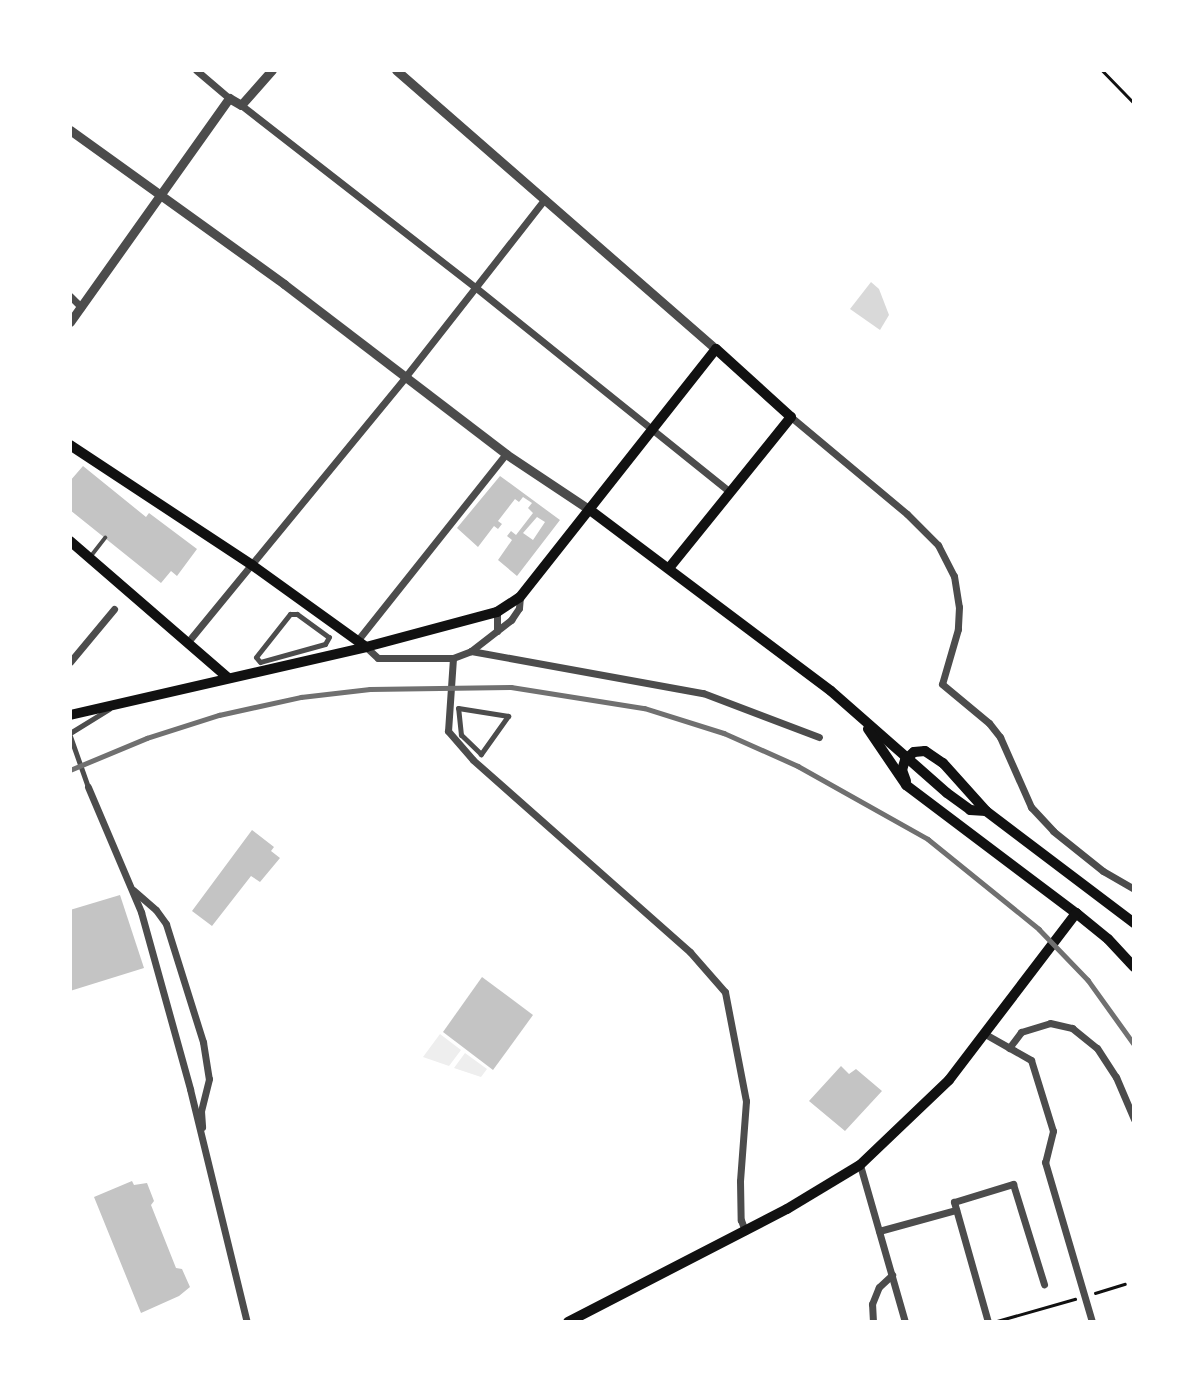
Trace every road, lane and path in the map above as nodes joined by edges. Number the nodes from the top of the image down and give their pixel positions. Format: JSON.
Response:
{"nodes":[{"id":1,"x":196,"y":70,"type":"edge"},
{"id":2,"x":272,"y":70,"type":"edge"},
{"id":3,"x":396,"y":70,"type":"edge"},
{"id":4,"x":1102,"y":70,"type":"edge"},
{"id":5,"x":229,"y":98,"type":"junction"},
{"id":6,"x":1134,"y":103,"type":"edge"},
{"id":7,"x":241,"y":105,"type":"junction"},
{"id":8,"x":70,"y":130,"type":"edge"},
{"id":9,"x":158,"y":195,"type":"junction"},
{"id":10,"x":545,"y":199,"type":"junction"},
{"id":11,"x":475,"y":287,"type":"junction"},
{"id":12,"x":70,"y":296,"type":"edge"},
{"id":13,"x":81,"y":307,"type":"junction"},
{"id":14,"x":70,"y":323,"type":"edge"},
{"id":15,"x":716,"y":349,"type":"junction"},
{"id":16,"x":406,"y":376,"type":"junction"},
{"id":17,"x":791,"y":417,"type":"junction"},
{"id":18,"x":652,"y":430,"type":"junction"},
{"id":19,"x":70,"y":445,"type":"edge"},
{"id":20,"x":506,"y":454,"type":"junction"},
{"id":21,"x":729,"y":491,"type":"junction"},
{"id":22,"x":590,"y":510,"type":"junction"},
{"id":23,"x":105,"y":538,"type":"dead end"},
{"id":24,"x":70,"y":541,"type":"edge"},
{"id":25,"x":90,"y":557,"type":"junction"},
{"id":26,"x":252,"y":565,"type":"junction"},
{"id":27,"x":668,"y":568,"type":"junction"},
{"id":28,"x":520,"y":597,"type":"junction"},
{"id":29,"x":114,"y":609,"type":"dead end"},
{"id":30,"x":497,"y":612,"type":"junction"},
{"id":31,"x":497,"y":631,"type":"junction"},
{"id":32,"x":329,"y":637,"type":"joint"},
{"id":33,"x":187,"y":643,"type":"junction"},
{"id":34,"x":362,"y":644,"type":"junction"},
{"id":35,"x":471,"y":651,"type":"junction"},
{"id":36,"x":453,"y":658,"type":"junction"},
{"id":37,"x":70,"y":662,"type":"edge"},
{"id":38,"x":228,"y":678,"type":"junction"},
{"id":39,"x":116,"y":705,"type":"junction"},
{"id":40,"x":858,"y":714,"type":"junction"},
{"id":41,"x":70,"y":715,"type":"edge"},
{"id":42,"x":508,"y":716,"type":"joint"},
{"id":43,"x":70,"y":734,"type":"edge"},
{"id":44,"x":819,"y":737,"type":"dead end"},
{"id":45,"x":905,"y":760,"type":"junction"},
{"id":46,"x":88,"y":787,"type":"joint"},
{"id":47,"x":916,"y":791,"type":"junction"},
{"id":48,"x":986,"y":811,"type":"junction"},
{"id":49,"x":127,"y":885,"type":"junction"},
{"id":50,"x":1133,"y":890,"type":"edge"},
{"id":51,"x":1076,"y":913,"type":"junction"},
{"id":52,"x":1134,"y":923,"type":"edge"},
{"id":53,"x":1134,"y":967,"type":"edge"},
{"id":54,"x":985,"y":1034,"type":"junction"},
{"id":55,"x":1009,"y":1048,"type":"junction"},
{"id":56,"x":1134,"y":1119,"type":"edge"},
{"id":57,"x":203,"y":1146,"type":"junction"},
{"id":58,"x":860,"y":1165,"type":"junction"},
{"id":59,"x":956,"y":1210,"type":"junction"},
{"id":60,"x":745,"y":1231,"type":"junction"},
{"id":61,"x":879,"y":1231,"type":"junction"},
{"id":62,"x":892,"y":1275,"type":"junction"},
{"id":63,"x":1044,"y":1284,"type":"dead end"},
{"id":64,"x":1125,"y":1284,"type":"dead end"},
{"id":65,"x":1084,"y":1296,"type":"junction"},
{"id":66,"x":247,"y":1322,"type":"edge"},
{"id":67,"x":568,"y":1322,"type":"edge"},
{"id":68,"x":873,"y":1322,"type":"edge"},
{"id":69,"x":905,"y":1322,"type":"edge"},
{"id":70,"x":988,"y":1322,"type":"edge"},
{"id":71,"x":995,"y":1322,"type":"edge"},
{"id":72,"x":1092,"y":1322,"type":"edge"}],
"edges":[{"from":1,"to":5,"type":"street"},
{"from":2,"to":7,"type":"street"},
{"from":3,"to":10,"type":"street"},
{"from":4,"to":6,"type":"path"},
{"from":5,"to":7,"type":"street"},
{"from":5,"to":9,"type":"street"},
{"from":7,"to":11,"type":"street"},
{"from":8,"to":9,"type":"street"},
{"from":9,"to":13,"type":"street"},
{"from":9,"to":16,"type":"street"},
{"from":10,"to":11,"type":"street"},
{"from":10,"to":15,"type":"street"},
{"from":11,"to":16,"type":"street"},
{"from":11,"to":18,"type":"street"},
{"from":12,"to":13,"type":"street"},
{"from":13,"to":14,"type":"street"},
{"from":15,"to":17,"type":"main road"},
{"from":15,"to":18,"type":"main road"},
{"from":16,"to":20,"type":"street"},
{"from":16,"to":26,"type":"street"},
{"from":17,"to":21,"type":"main road"},
{"from":17,"to":50,"type":"street"},
{"from":18,"to":21,"type":"street"},
{"from":18,"to":22,"type":"main road"},
{"from":19,"to":26,"type":"main road"},
{"from":20,"to":22,"type":"street"},
{"from":20,"to":34,"type":"street"},
{"from":21,"to":27,"type":"main road"},
{"from":22,"to":27,"type":"main road"},
{"from":22,"to":28,"type":"main road"},
{"from":23,"to":25,"type":"lane"},
{"from":24,"to":25,"type":"main road"},
{"from":25,"to":33,"type":"main road"},
{"from":26,"to":33,"type":"street"},
{"from":26,"to":34,"type":"main road"},
{"from":27,"to":40,"type":"main road"},
{"from":28,"to":30,"type":"main road"},
{"from":28,"to":31,"type":"street"},
{"from":29,"to":37,"type":"street"},
{"from":30,"to":31,"type":"street"},
{"from":30,"to":34,"type":"main road"},
{"from":31,"to":35,"type":"street"},
{"from":32,"to":32,"type":"street"},
{"from":33,"to":38,"type":"main road"},
{"from":34,"to":36,"type":"street"},
{"from":34,"to":38,"type":"main road"},
{"from":35,"to":36,"type":"street"},
{"from":35,"to":44,"type":"street"},
{"from":36,"to":60,"type":"street"},
{"from":38,"to":39,"type":"main road"},
{"from":39,"to":41,"type":"main road"},
{"from":39,"to":43,"type":"street"},
{"from":40,"to":45,"type":"main road"},
{"from":40,"to":47,"type":"main road"},
{"from":42,"to":42,"type":"street"},
{"from":43,"to":46,"type":"street"},
{"from":45,"to":47,"type":"main road"},
{"from":45,"to":48,"type":"main road"},
{"from":45,"to":48,"type":"main road"},
{"from":46,"to":49,"type":"street"},
{"from":47,"to":51,"type":"main road"},
{"from":48,"to":52,"type":"main road"},
{"from":49,"to":57,"type":"street"},
{"from":49,"to":57,"type":"street"},
{"from":51,"to":53,"type":"main road"},
{"from":51,"to":54,"type":"main road"},
{"from":54,"to":55,"type":"street"},
{"from":54,"to":58,"type":"main road"},
{"from":55,"to":56,"type":"street"},
{"from":55,"to":65,"type":"street"},
{"from":57,"to":66,"type":"street"},
{"from":58,"to":60,"type":"main road"},
{"from":58,"to":61,"type":"street"},
{"from":59,"to":61,"type":"street"},
{"from":59,"to":63,"type":"street"},
{"from":59,"to":70,"type":"street"},
{"from":60,"to":67,"type":"main road"},
{"from":61,"to":62,"type":"street"},
{"from":62,"to":68,"type":"street"},
{"from":62,"to":69,"type":"street"},
{"from":64,"to":65,"type":"path"},
{"from":65,"to":71,"type":"path"},
{"from":65,"to":72,"type":"street"}]}
